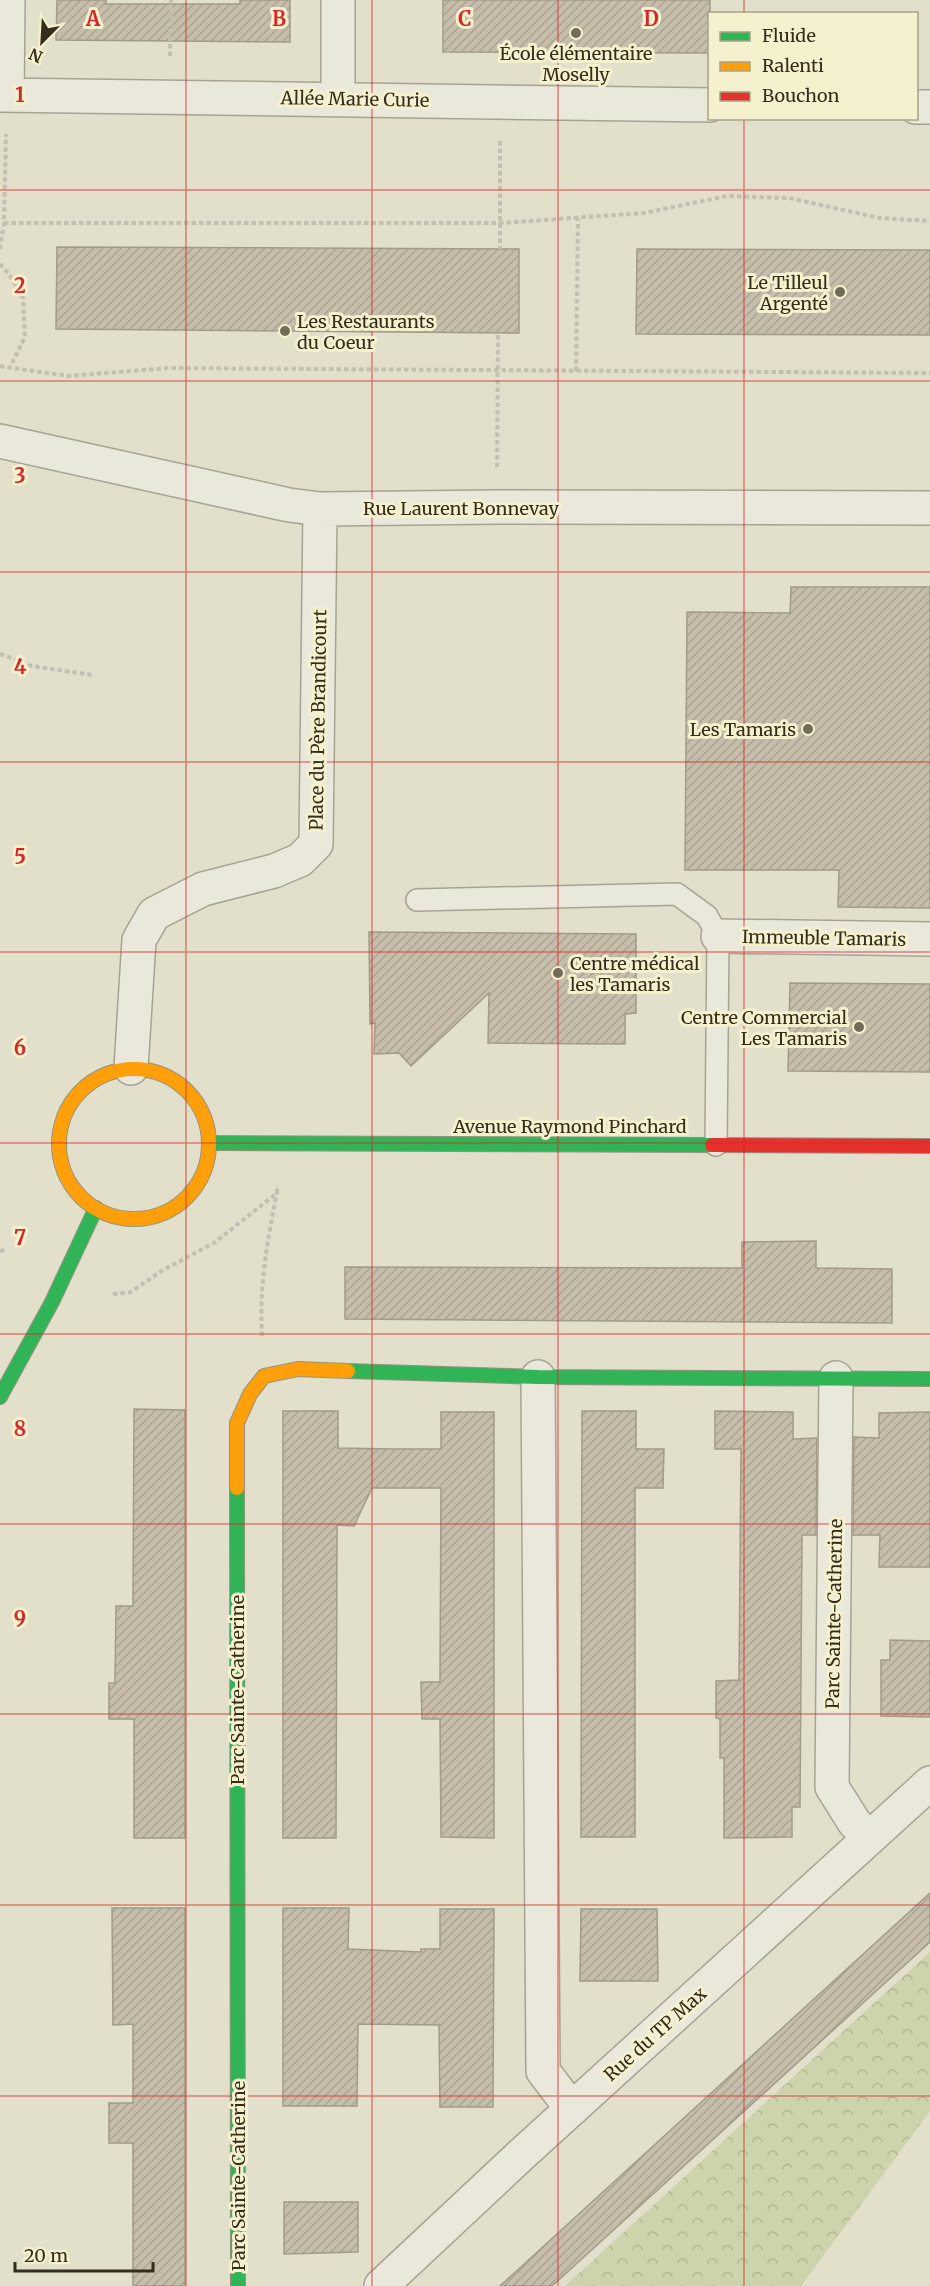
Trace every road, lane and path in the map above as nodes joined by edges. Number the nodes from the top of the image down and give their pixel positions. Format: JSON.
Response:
{"nodes":[{"id":1,"x":8,"y":0,"type":"edge"},
{"id":2,"x":171,"y":0,"type":"edge"},
{"id":3,"x":338,"y":0,"type":"edge"},
{"id":4,"x":3,"y":95,"type":"edge"},
{"id":5,"x":169,"y":96,"type":"junction"},
{"id":6,"x":338,"y":99,"type":"junction"},
{"id":7,"x":499,"y":102,"type":"junction"},
{"id":8,"x":708,"y":105,"type":"edge"},
{"id":9,"x":578,"y":218,"type":"junction"},
{"id":10,"x":930,"y":220,"type":"edge"},
{"id":11,"x":4,"y":223,"type":"junction"},
{"id":12,"x":500,"y":223,"type":"junction"},
{"id":13,"x":0,"y":249,"type":"edge"},
{"id":14,"x":500,"y":249,"type":"dead end"},
{"id":15,"x":0,"y":264,"type":"edge"},
{"id":16,"x":498,"y":333,"type":"dead end"},
{"id":17,"x":0,"y":366,"type":"edge"},
{"id":18,"x":10,"y":367,"type":"junction"},
{"id":19,"x":496,"y":371,"type":"junction"},
{"id":20,"x":576,"y":371,"type":"junction"},
{"id":21,"x":930,"y":373,"type":"edge"},
{"id":22,"x":0,"y":441,"type":"edge"},
{"id":23,"x":498,"y":507,"type":"junction"},
{"id":24,"x":930,"y":508,"type":"edge"},
{"id":25,"x":320,"y":509,"type":"junction"},
{"id":26,"x":0,"y":654,"type":"edge"},
{"id":27,"x":92,"y":675,"type":"dead end"},
{"id":28,"x":417,"y":900,"type":"dead end"},
{"id":29,"x":718,"y":936,"type":"junction"},
{"id":30,"x":930,"y":939,"type":"edge"},
{"id":31,"x":131,"y":1068,"type":"junction"},
{"id":32,"x":210,"y":1143,"type":"junction"},
{"id":33,"x":277,"y":1143,"type":"junction"},
{"id":34,"x":716,"y":1145,"type":"junction"},
{"id":35,"x":930,"y":1146,"type":"edge"},
{"id":36,"x":277,"y":1193,"type":"junction"},
{"id":37,"x":96,"y":1208,"type":"junction"},
{"id":38,"x":113,"y":1293,"type":"dead end"},
{"id":39,"x":264,"y":1376,"type":"junction"},
{"id":40,"x":538,"y":1377,"type":"junction"},
{"id":41,"x":836,"y":1378,"type":"junction"},
{"id":42,"x":930,"y":1379,"type":"edge"},
{"id":43,"x":0,"y":1397,"type":"edge"},
{"id":44,"x":930,"y":1783,"type":"edge"},
{"id":45,"x":869,"y":1838,"type":"junction"},
{"id":46,"x":572,"y":2109,"type":"junction"},
{"id":47,"x":238,"y":2286,"type":"edge"},
{"id":48,"x":381,"y":2286,"type":"edge"}],
"edges":[{"from":1,"to":4,"type":"street"},
{"from":2,"to":5,"type":"path"},
{"from":3,"to":6,"type":"street"},
{"from":4,"to":5,"type":"street","name":"Allée Marie Curie"},
{"from":4,"to":11,"type":"path"},
{"from":5,"to":6,"type":"street","name":"Allée Marie Curie"},
{"from":6,"to":7,"type":"street","name":"Allée Marie Curie"},
{"from":7,"to":8,"type":"street","name":"Allée Marie Curie"},
{"from":7,"to":12,"type":"path"},
{"from":9,"to":10,"type":"path"},
{"from":9,"to":12,"type":"path"},
{"from":9,"to":20,"type":"path"},
{"from":11,"to":12,"type":"path"},
{"from":11,"to":13,"type":"path"},
{"from":12,"to":14,"type":"path"},
{"from":15,"to":18,"type":"path"},
{"from":16,"to":19,"type":"path"},
{"from":17,"to":18,"type":"path"},
{"from":18,"to":19,"type":"path"},
{"from":19,"to":20,"type":"path"},
{"from":19,"to":23,"type":"path"},
{"from":20,"to":21,"type":"path"},
{"from":22,"to":25,"type":"street","name":"Rue Laurent Bonnevay"},
{"from":23,"to":24,"type":"street","name":"Rue Laurent Bonnevay"},
{"from":23,"to":25,"type":"street","name":"Rue Laurent Bonnevay"},
{"from":25,"to":31,"type":"street","name":"Place du Père Brandicourt"},
{"from":26,"to":27,"type":"path"},
{"from":28,"to":29,"type":"lane"},
{"from":29,"to":30,"type":"street","name":"Immeuble Tamaris"},
{"from":29,"to":34,"type":"lane"},
{"from":31,"to":32,"type":"street"},
{"from":31,"to":37,"type":"street"},
{"from":32,"to":33,"type":"street","name":"Avenue Raymond Pinchard"},
{"from":32,"to":37,"type":"street"},
{"from":33,"to":34,"type":"street","name":"Avenue Raymond Pinchard"},
{"from":33,"to":36,"type":"path"},
{"from":34,"to":35,"type":"street","name":"Avenue Raymond Pinchard"},
{"from":36,"to":38,"type":"path"},
{"from":36,"to":39,"type":"path"},
{"from":37,"to":43,"type":"street"},
{"from":39,"to":40,"type":"street"},
{"from":39,"to":47,"type":"street","name":"Parc Sainte-Catherine"},
{"from":40,"to":41,"type":"street"},
{"from":40,"to":46,"type":"street"},
{"from":41,"to":42,"type":"street"},
{"from":41,"to":45,"type":"street","name":"Parc Sainte-Catherine"},
{"from":44,"to":45,"type":"street","name":"Rue du TP Max"},
{"from":45,"to":46,"type":"street","name":"Rue du TP Max"},
{"from":46,"to":48,"type":"street","name":"Rue du TP Max"}]}
